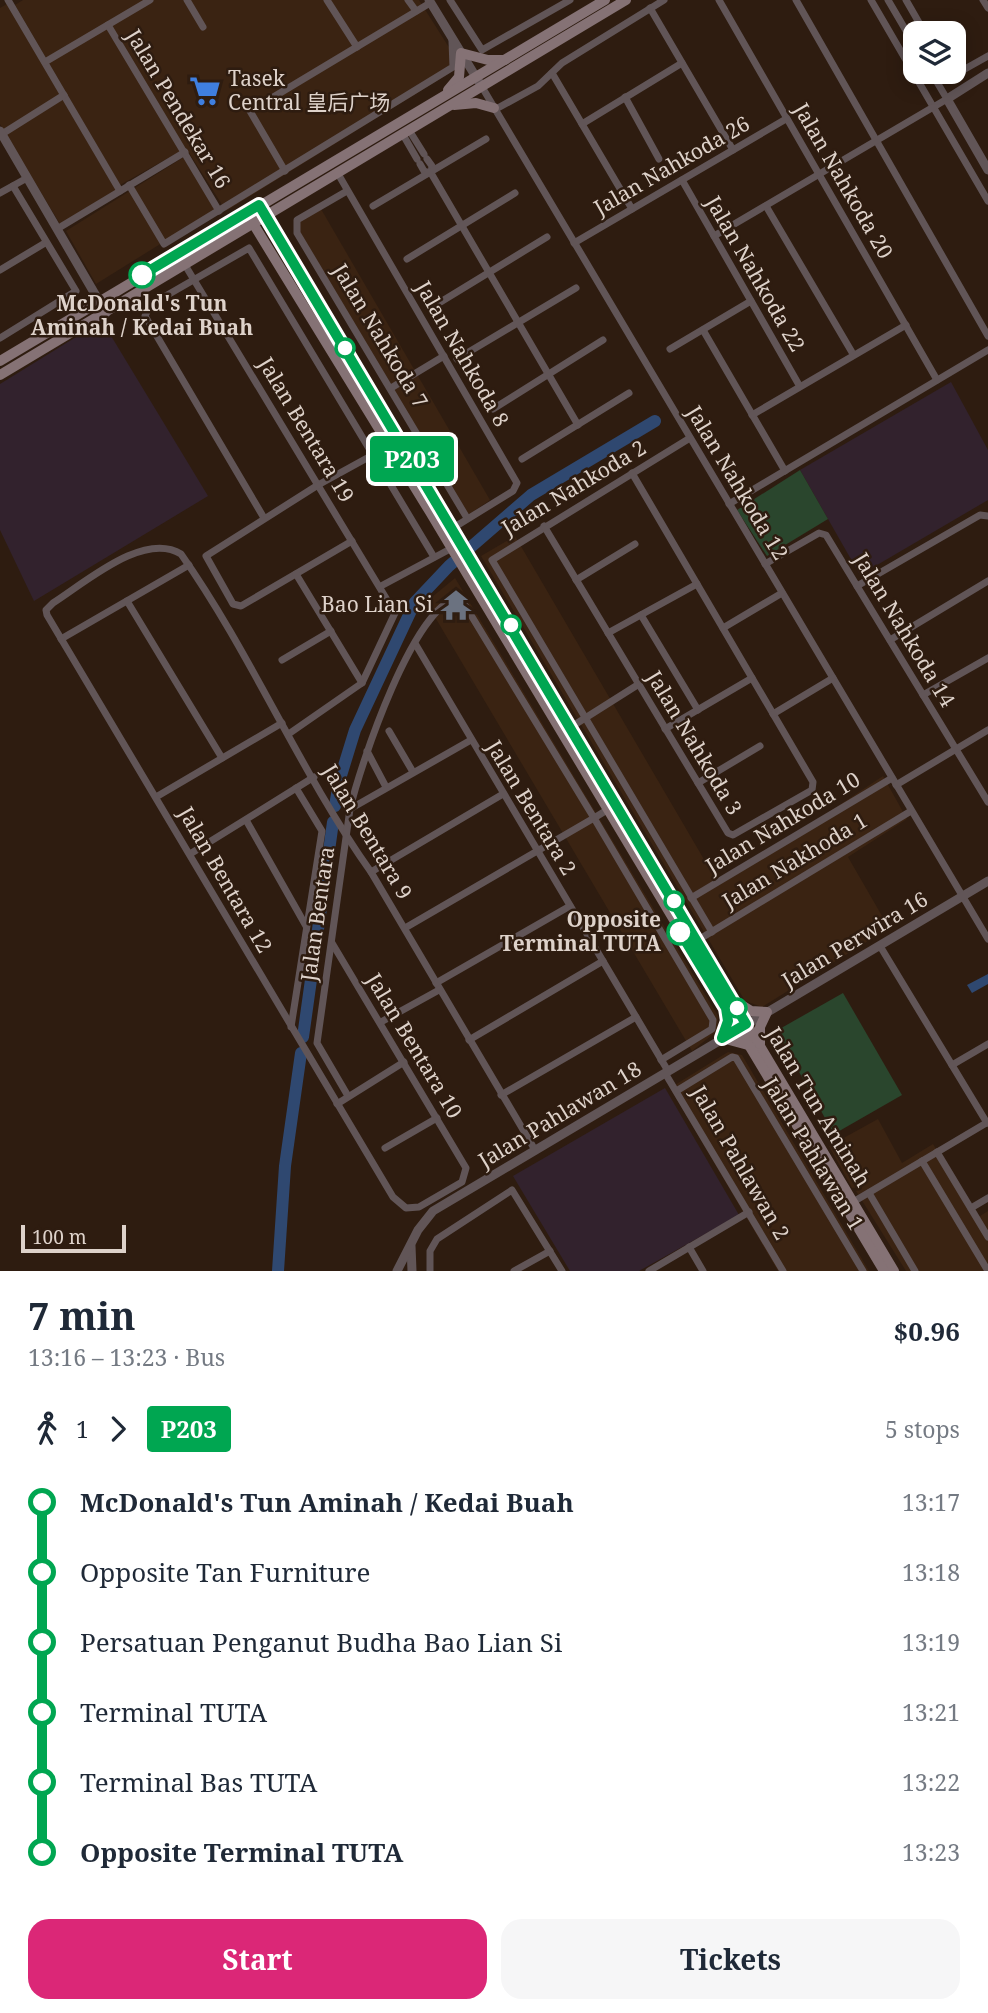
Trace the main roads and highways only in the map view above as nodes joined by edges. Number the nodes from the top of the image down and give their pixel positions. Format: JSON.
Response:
{"nodes":[{"id":1,"x":605,"y":0,"type":"edge"},
{"id":2,"x":626,"y":0,"type":"edge"},
{"id":3,"x":505,"y":60,"type":"junction"},
{"id":4,"x":445,"y":101,"type":"junction"},
{"id":5,"x":495,"y":109,"type":"road end"},
{"id":6,"x":405,"y":132,"type":"junction"},
{"id":7,"x":371,"y":138,"type":"junction"},
{"id":8,"x":259,"y":205,"type":"junction"},
{"id":9,"x":246,"y":212,"type":"junction"},
{"id":10,"x":267,"y":217,"type":"junction"},
{"id":11,"x":254,"y":225,"type":"junction"},
{"id":12,"x":0,"y":361,"type":"edge"},
{"id":13,"x":0,"y":375,"type":"edge"},
{"id":14,"x":455,"y":546,"type":"junction"},
{"id":15,"x":729,"y":1004,"type":"junction"},
{"id":16,"x":742,"y":1026,"type":"junction"},
{"id":17,"x":749,"y":1046,"type":"junction"},
{"id":18,"x":762,"y":1051,"type":"junction"},
{"id":19,"x":884,"y":1271,"type":"edge"},
{"id":20,"x":894,"y":1271,"type":"edge"}],
"edges":[{"from":1,"to":3,"type":"main road"},
{"from":2,"to":4,"type":"main road"},
{"from":3,"to":4,"type":"main road"},
{"from":3,"to":4,"type":"main road"},
{"from":4,"to":5,"type":"main road"},
{"from":4,"to":6,"type":"main road"},
{"from":4,"to":7,"type":"main road"},
{"from":6,"to":7,"type":"main road"},
{"from":6,"to":10,"type":"main road"},
{"from":7,"to":8,"type":"main road"},
{"from":8,"to":9,"type":"main road"},
{"from":8,"to":10,"type":"main road","name":"Jalan Tun Aminah"},
{"from":9,"to":11,"type":"main road","name":"Jalan Tun Aminah"},
{"from":9,"to":12,"type":"main road"},
{"from":10,"to":11,"type":"main road"},
{"from":10,"to":14,"type":"main road","name":"Jalan Tun Aminah"},
{"from":11,"to":13,"type":"main road"},
{"from":11,"to":14,"type":"main road","name":"Jalan Tun Aminah"},
{"from":14,"to":15,"type":"main road","name":"Jalan Tun Aminah"},
{"from":14,"to":15,"type":"main road","name":"Jalan Tun Aminah"},
{"from":15,"to":16,"type":"main road","name":"Jalan Tun Aminah"},
{"from":15,"to":17,"type":"main road"},
{"from":15,"to":18,"type":"main road"},
{"from":16,"to":17,"type":"main road","name":"Jalan Tun Aminah"},
{"from":16,"to":18,"type":"main road","name":"Jalan Tun Aminah"},
{"from":17,"to":19,"type":"main road","name":"Jalan Tun Aminah"},
{"from":18,"to":20,"type":"main road","name":"Jalan Tun Aminah"}]}
